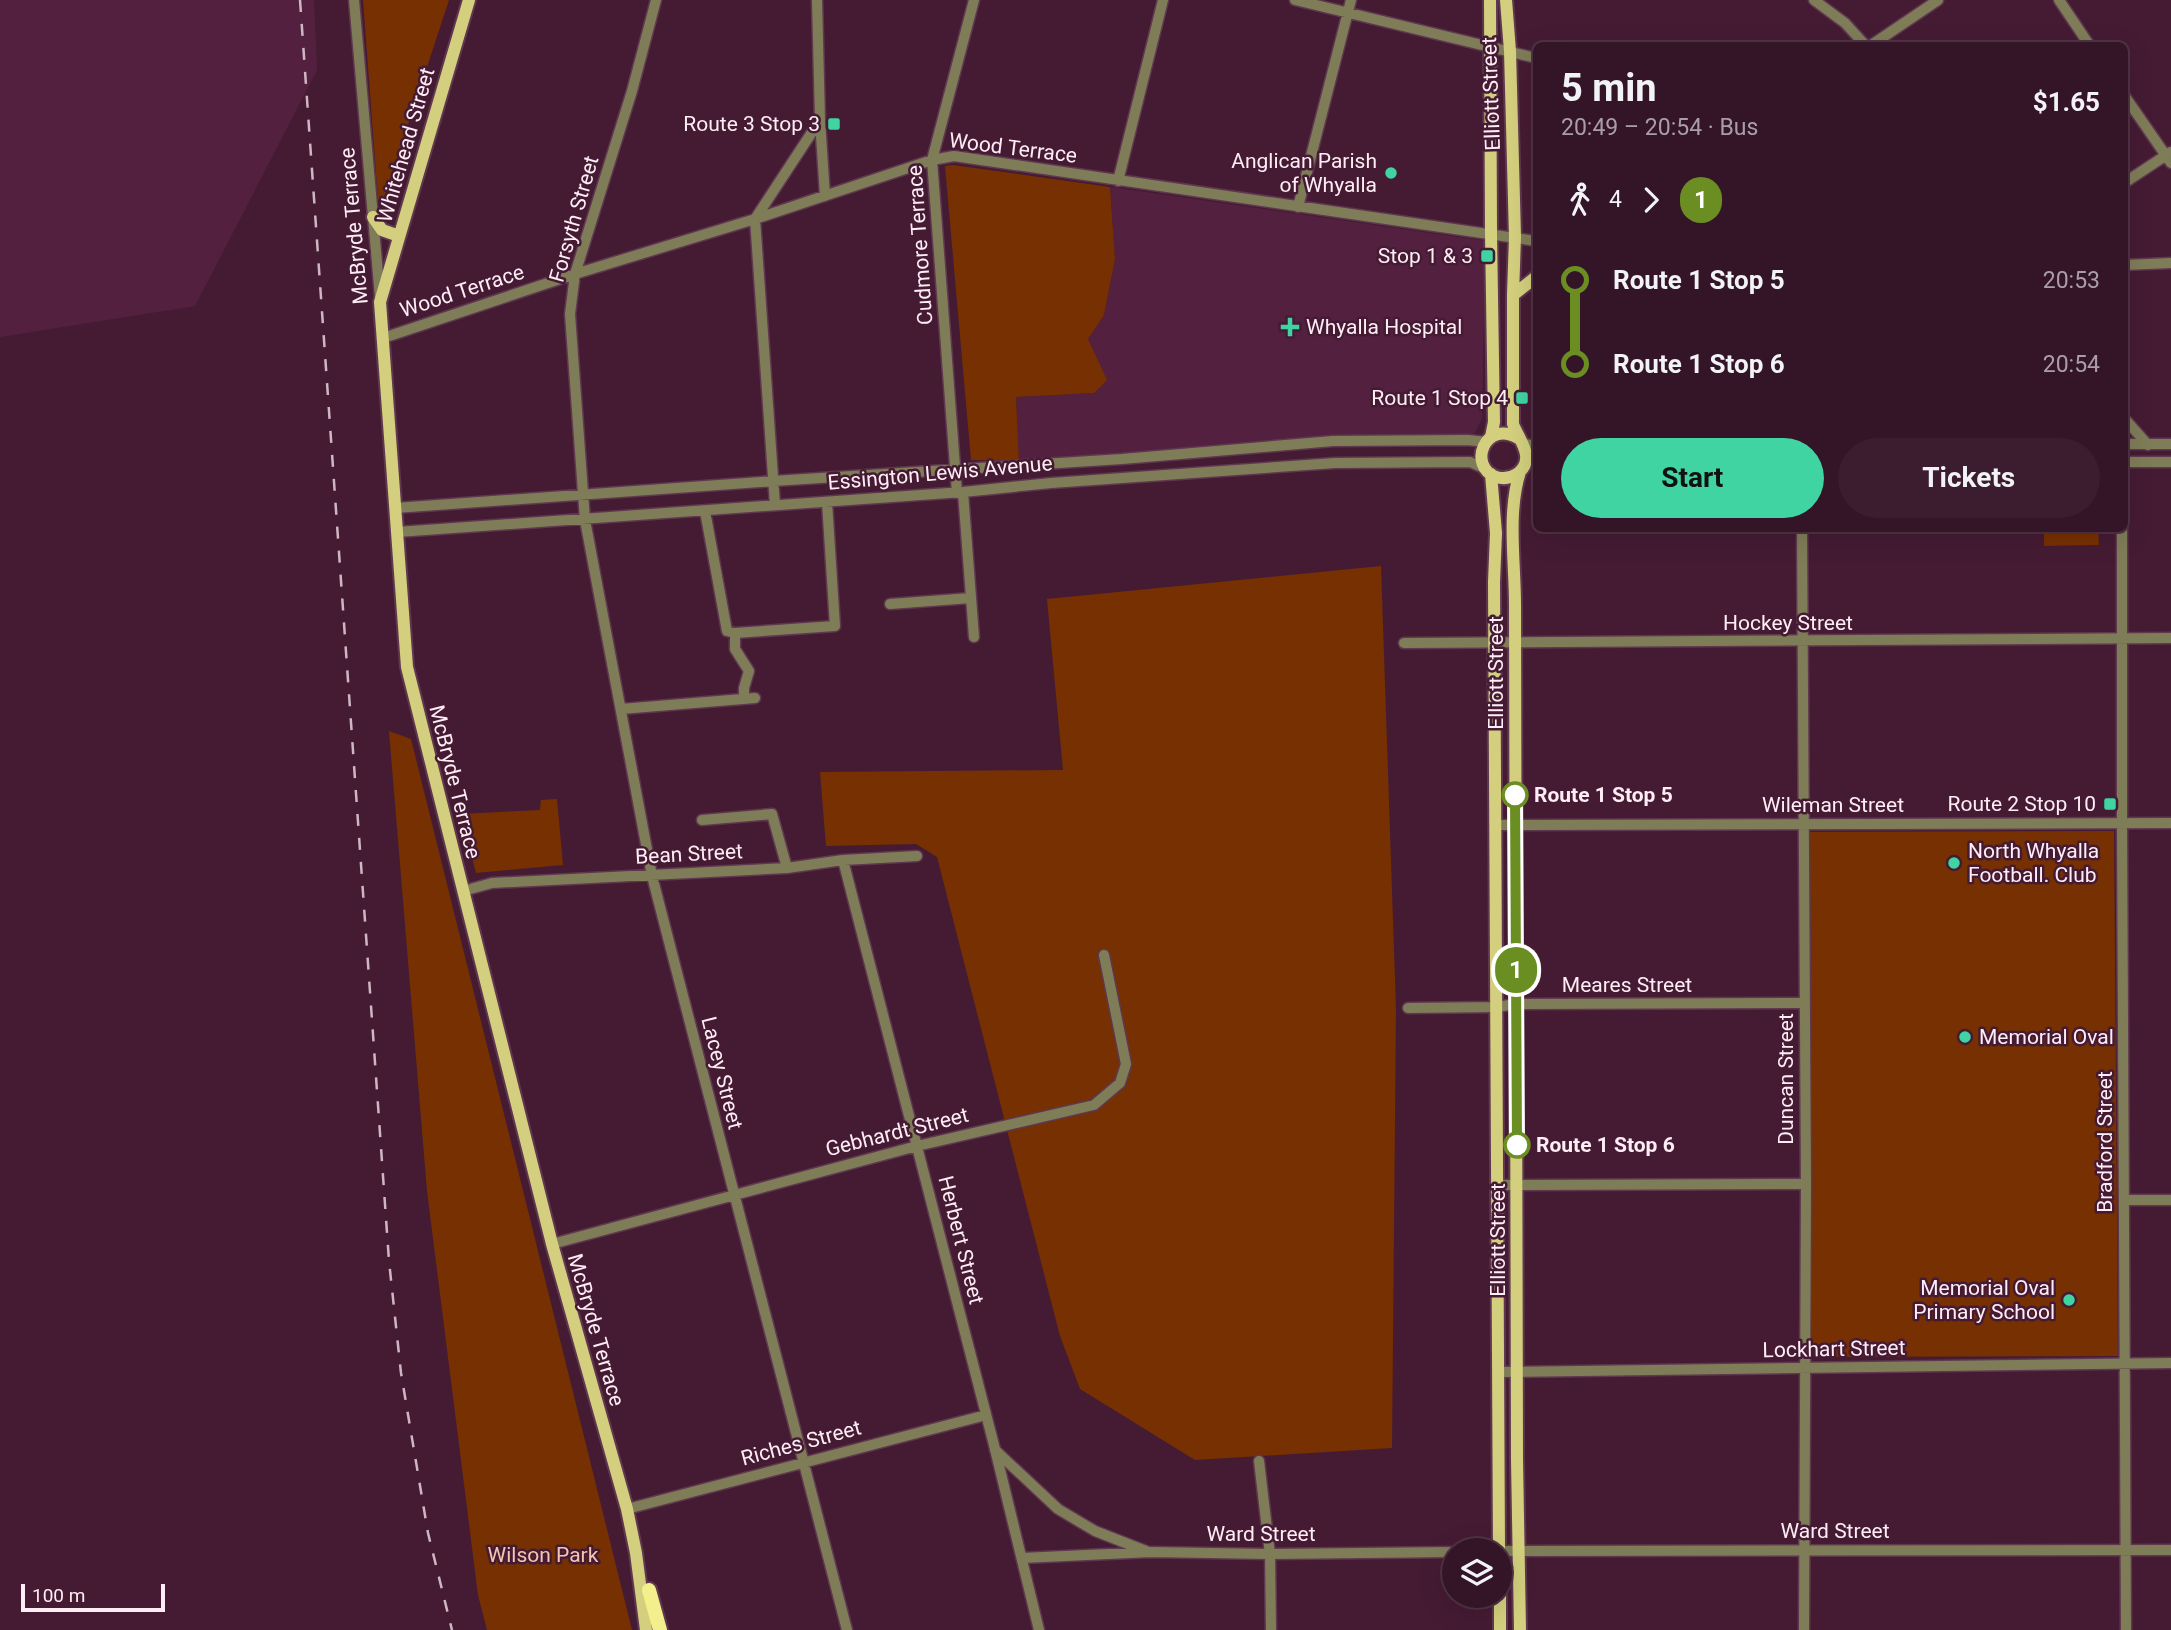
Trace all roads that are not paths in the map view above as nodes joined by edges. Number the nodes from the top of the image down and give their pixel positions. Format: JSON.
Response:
{"nodes":[{"id":1,"x":354,"y":0,"type":"edge"},
{"id":2,"x":469,"y":0,"type":"edge"},
{"id":3,"x":656,"y":0,"type":"edge"},
{"id":4,"x":817,"y":0,"type":"edge"},
{"id":5,"x":974,"y":0,"type":"edge"},
{"id":6,"x":1163,"y":0,"type":"edge"},
{"id":7,"x":1295,"y":0,"type":"edge"},
{"id":8,"x":1351,"y":0,"type":"edge"},
{"id":9,"x":1490,"y":0,"type":"edge"},
{"id":10,"x":1506,"y":0,"type":"edge"},
{"id":11,"x":1814,"y":0,"type":"edge"},
{"id":12,"x":1938,"y":0,"type":"edge"},
{"id":13,"x":2059,"y":0,"type":"edge"},
{"id":14,"x":1347,"y":13,"type":"junction"},
{"id":15,"x":1865,"y":42,"type":"edge"},
{"id":16,"x":1875,"y":42,"type":"edge"},
{"id":17,"x":2087,"y":42,"type":"edge"},
{"id":18,"x":1489,"y":46,"type":"junction"},
{"id":19,"x":1510,"y":51,"type":"junction"},
{"id":20,"x":1533,"y":57,"type":"edge"},
{"id":21,"x":2128,"y":101,"type":"edge"},
{"id":22,"x":820,"y":120,"type":"junction"},
{"id":23,"x":2169,"y":157,"type":"edge"},
{"id":24,"x":932,"y":160,"type":"junction"},
{"id":25,"x":1118,"y":181,"type":"junction"},
{"id":26,"x":2128,"y":181,"type":"edge"},
{"id":27,"x":825,"y":196,"type":"junction"},
{"id":28,"x":1298,"y":206,"type":"junction"},
{"id":29,"x":373,"y":217,"type":"junction"},
{"id":30,"x":755,"y":219,"type":"junction"},
{"id":31,"x":1491,"y":234,"type":"junction"},
{"id":32,"x":399,"y":236,"type":"junction"},
{"id":33,"x":1515,"y":237,"type":"junction"},
{"id":34,"x":1533,"y":241,"type":"edge"},
{"id":35,"x":2171,"y":263,"type":"edge"},
{"id":36,"x":2128,"y":265,"type":"edge"},
{"id":37,"x":575,"y":274,"type":"junction"},
{"id":38,"x":1533,"y":279,"type":"edge"},
{"id":39,"x":1513,"y":295,"type":"junction"},
{"id":40,"x":380,"y":302,"type":"junction"},
{"id":41,"x":383,"y":338,"type":"junction"},
{"id":42,"x":2128,"y":422,"type":"edge"},
{"id":43,"x":1488,"y":439,"type":"junction"},
{"id":44,"x":1526,"y":443,"type":"edge"},
{"id":45,"x":2128,"y":444,"type":"edge"},
{"id":46,"x":2171,"y":444,"type":"edge"},
{"id":47,"x":2148,"y":445,"type":"junction"},
{"id":48,"x":2128,"y":462,"type":"edge"},
{"id":49,"x":2171,"y":462,"type":"edge"},
{"id":50,"x":1526,"y":468,"type":"edge"},
{"id":51,"x":956,"y":471,"type":"junction"},
{"id":52,"x":1488,"y":472,"type":"junction"},
{"id":53,"x":773,"y":481,"type":"junction"},
{"id":54,"x":960,"y":492,"type":"junction"},
{"id":55,"x":584,"y":496,"type":"junction"},
{"id":56,"x":827,"y":502,"type":"junction"},
{"id":57,"x":775,"y":505,"type":"junction"},
{"id":58,"x":395,"y":508,"type":"junction"},
{"id":59,"x":705,"y":511,"type":"junction"},
{"id":60,"x":585,"y":520,"type":"junction"},
{"id":61,"x":397,"y":532,"type":"junction"},
{"id":62,"x":1802,"y":532,"type":"edge"},
{"id":63,"x":2122,"y":532,"type":"edge"},
{"id":64,"x":971,"y":598,"type":"junction"},
{"id":65,"x":890,"y":604,"type":"dead end"},
{"id":66,"x":734,"y":633,"type":"junction"},
{"id":67,"x":974,"y":637,"type":"dead end"},
{"id":68,"x":2122,"y":638,"type":"junction"},
{"id":69,"x":2171,"y":638,"type":"edge"},
{"id":70,"x":1803,"y":642,"type":"junction"},
{"id":71,"x":1404,"y":643,"type":"dead end"},
{"id":72,"x":1515,"y":643,"type":"junction"},
{"id":73,"x":1494,"y":644,"type":"junction"},
{"id":74,"x":621,"y":709,"type":"junction"},
{"id":75,"x":702,"y":820,"type":"dead end"},
{"id":76,"x":2171,"y":823,"type":"edge"},
{"id":77,"x":1805,"y":824,"type":"junction"},
{"id":78,"x":2122,"y":824,"type":"junction"},
{"id":79,"x":1496,"y":825,"type":"junction"},
{"id":80,"x":1515,"y":825,"type":"junction"},
{"id":81,"x":917,"y":856,"type":"dead end"},
{"id":82,"x":843,"y":860,"type":"junction"},
{"id":83,"x":787,"y":869,"type":"junction"},
{"id":84,"x":652,"y":876,"type":"junction"},
{"id":85,"x":463,"y":891,"type":"junction"},
{"id":86,"x":1104,"y":955,"type":"dead end"},
{"id":87,"x":1805,"y":1003,"type":"junction"},
{"id":88,"x":1516,"y":1004,"type":"junction"},
{"id":89,"x":1497,"y":1007,"type":"junction"},
{"id":90,"x":1408,"y":1008,"type":"dead end"},
{"id":91,"x":917,"y":1146,"type":"junction"},
{"id":92,"x":1806,"y":1184,"type":"junction"},
{"id":93,"x":1497,"y":1185,"type":"junction"},
{"id":94,"x":1517,"y":1185,"type":"junction"},
{"id":95,"x":733,"y":1196,"type":"junction"},
{"id":96,"x":2171,"y":1199,"type":"edge"},
{"id":97,"x":2124,"y":1200,"type":"junction"},
{"id":98,"x":552,"y":1244,"type":"junction"},
{"id":99,"x":2171,"y":1363,"type":"edge"},
{"id":100,"x":2124,"y":1364,"type":"junction"},
{"id":101,"x":1805,"y":1368,"type":"junction"},
{"id":102,"x":1517,"y":1371,"type":"junction"},
{"id":103,"x":1498,"y":1372,"type":"junction"},
{"id":104,"x":986,"y":1415,"type":"junction"},
{"id":105,"x":995,"y":1449,"type":"junction"},
{"id":106,"x":1259,"y":1461,"type":"dead end"},
{"id":107,"x":803,"y":1462,"type":"junction"},
{"id":108,"x":627,"y":1508,"type":"junction"},
{"id":109,"x":1499,"y":1538,"type":"edge"},
{"id":110,"x":2125,"y":1549,"type":"junction"},
{"id":111,"x":2171,"y":1550,"type":"edge"},
{"id":112,"x":1804,"y":1551,"type":"junction"},
{"id":113,"x":1151,"y":1552,"type":"junction"},
{"id":114,"x":1442,"y":1552,"type":"edge"},
{"id":115,"x":1512,"y":1552,"type":"edge"},
{"id":116,"x":1518,"y":1552,"type":"junction"},
{"id":117,"x":636,"y":1553,"type":"junction"},
{"id":118,"x":1270,"y":1554,"type":"junction"},
{"id":119,"x":1022,"y":1558,"type":"junction"},
{"id":120,"x":649,"y":1590,"type":"joint"},
{"id":121,"x":1500,"y":1608,"type":"edge"},
{"id":122,"x":646,"y":1630,"type":"edge"},
{"id":123,"x":658,"y":1630,"type":"edge"},
{"id":124,"x":847,"y":1630,"type":"edge"},
{"id":125,"x":1039,"y":1630,"type":"edge"},
{"id":126,"x":1271,"y":1630,"type":"edge"},
{"id":127,"x":1500,"y":1630,"type":"edge"},
{"id":128,"x":1520,"y":1630,"type":"edge"},
{"id":129,"x":1804,"y":1630,"type":"edge"},
{"id":130,"x":2126,"y":1630,"type":"edge"}],
"edges":[{"from":1,"to":29,"type":"street","name":"McBryde Terrace"},
{"from":2,"to":32,"type":"main road","name":"Whitehead Street"},
{"from":3,"to":37,"type":"street","name":"Forsyth Street"},
{"from":4,"to":22,"type":"street"},
{"from":5,"to":24,"type":"street","name":"Cudmore Terrace"},
{"from":6,"to":25,"type":"street"},
{"from":7,"to":14,"type":"street"},
{"from":8,"to":14,"type":"street"},
{"from":9,"to":18,"type":"main road","name":"Elliott Street"},
{"from":10,"to":19,"type":"main road","name":"Elliott Street"},
{"from":11,"to":15,"type":"street"},
{"from":12,"to":16,"type":"street"},
{"from":13,"to":17,"type":"street"},
{"from":14,"to":18,"type":"street"},
{"from":14,"to":28,"type":"street"},
{"from":18,"to":19,"type":"street"},
{"from":18,"to":31,"type":"main road","name":"Elliott Street"},
{"from":19,"to":20,"type":"street"},
{"from":19,"to":33,"type":"main road","name":"Elliott Street"},
{"from":21,"to":23,"type":"street"},
{"from":22,"to":27,"type":"street"},
{"from":22,"to":30,"type":"street"},
{"from":23,"to":26,"type":"street"},
{"from":24,"to":25,"type":"street","name":"Wood Terrace"},
{"from":24,"to":27,"type":"street","name":"Wood Terrace"},
{"from":24,"to":51,"type":"street","name":"Cudmore Terrace"},
{"from":25,"to":28,"type":"street","name":"Wood Terrace"},
{"from":27,"to":30,"type":"street","name":"Wood Terrace"},
{"from":28,"to":31,"type":"street","name":"Wood Terrace"},
{"from":29,"to":32,"type":"main road"},
{"from":29,"to":40,"type":"street","name":"McBryde Terrace"},
{"from":30,"to":37,"type":"street","name":"Wood Terrace"},
{"from":30,"to":53,"type":"street"},
{"from":31,"to":33,"type":"street","name":"Wood Terrace"},
{"from":31,"to":43,"type":"main road","name":"Elliott Street"},
{"from":32,"to":40,"type":"main road","name":"Whitehead Street"},
{"from":33,"to":34,"type":"street","name":"Wood Terrace"},
{"from":33,"to":39,"type":"main road","name":"Elliott Street"},
{"from":35,"to":36,"type":"street"},
{"from":37,"to":41,"type":"street","name":"Wood Terrace"},
{"from":37,"to":55,"type":"street","name":"Forsyth Street"},
{"from":38,"to":39,"type":"main road"},
{"from":39,"to":44,"type":"main road","name":"Elliott Street"},
{"from":40,"to":41,"type":"main road","name":"McBryde Terrace"},
{"from":41,"to":58,"type":"main road","name":"McBryde Terrace"},
{"from":42,"to":47,"type":"street"},
{"from":43,"to":44,"type":"main road"},
{"from":43,"to":51,"type":"street","name":"Essington Lewis Avenue"},
{"from":43,"to":52,"type":"main road"},
{"from":44,"to":50,"type":"main road"},
{"from":45,"to":47,"type":"street"},
{"from":46,"to":47,"type":"street"},
{"from":48,"to":49,"type":"street"},
{"from":50,"to":52,"type":"main road"},
{"from":50,"to":72,"type":"main road","name":"Elliott Street"},
{"from":51,"to":53,"type":"street","name":"Essington Lewis Avenue"},
{"from":51,"to":54,"type":"street","name":"Cudmore Terrace"},
{"from":52,"to":54,"type":"street","name":"Essington Lewis Avenue"},
{"from":52,"to":73,"type":"main road","name":"Elliott Street"},
{"from":53,"to":55,"type":"street","name":"Essington Lewis Avenue"},
{"from":53,"to":57,"type":"street"},
{"from":54,"to":56,"type":"street","name":"Essington Lewis Avenue"},
{"from":54,"to":64,"type":"street","name":"Cudmore Terrace"},
{"from":55,"to":58,"type":"street","name":"Essington Lewis Avenue"},
{"from":55,"to":60,"type":"street","name":"Forsyth Street"},
{"from":56,"to":57,"type":"street","name":"Essington Lewis Avenue"},
{"from":56,"to":66,"type":"street"},
{"from":57,"to":59,"type":"street","name":"Essington Lewis Avenue"},
{"from":58,"to":61,"type":"main road","name":"McBryde Terrace"},
{"from":59,"to":60,"type":"street","name":"Essington Lewis Avenue"},
{"from":59,"to":66,"type":"street"},
{"from":60,"to":61,"type":"street","name":"Essington Lewis Avenue"},
{"from":60,"to":74,"type":"street","name":"Lacey Street"},
{"from":61,"to":85,"type":"main road","name":"McBryde Terrace"},
{"from":62,"to":70,"type":"street","name":"Duncan Street"},
{"from":63,"to":68,"type":"street","name":"Bradford Street"},
{"from":64,"to":65,"type":"street"},
{"from":64,"to":67,"type":"street","name":"Cudmore Terrace"},
{"from":66,"to":74,"type":"street"},
{"from":68,"to":69,"type":"street","name":"Hockey Street"},
{"from":68,"to":70,"type":"street","name":"Hockey Street"},
{"from":68,"to":78,"type":"street","name":"Bradford Street"},
{"from":70,"to":72,"type":"street","name":"Hockey Street"},
{"from":70,"to":77,"type":"street","name":"Duncan Street"},
{"from":71,"to":73,"type":"street","name":"Hockey Street"},
{"from":72,"to":73,"type":"street","name":"Hockey Street"},
{"from":72,"to":80,"type":"main road","name":"Elliott Street"},
{"from":73,"to":79,"type":"main road","name":"Elliott Street"},
{"from":74,"to":84,"type":"street","name":"Lacey Street"},
{"from":75,"to":83,"type":"street"},
{"from":76,"to":78,"type":"street","name":"Wileman Street"},
{"from":77,"to":78,"type":"street","name":"Wileman Street"},
{"from":77,"to":80,"type":"street","name":"Wileman Street"},
{"from":77,"to":87,"type":"street","name":"Duncan Street"},
{"from":78,"to":97,"type":"street","name":"Bradford Street"},
{"from":79,"to":80,"type":"street","name":"Wileman Street"},
{"from":79,"to":89,"type":"main road","name":"Elliott Street"},
{"from":80,"to":88,"type":"main road","name":"Elliott Street"},
{"from":81,"to":82,"type":"street","name":"Bean Street"},
{"from":82,"to":83,"type":"street","name":"Bean Street"},
{"from":82,"to":91,"type":"street","name":"Herbert Street"},
{"from":83,"to":84,"type":"street","name":"Bean Street"},
{"from":84,"to":85,"type":"street","name":"Bean Street"},
{"from":84,"to":95,"type":"street","name":"Lacey Street"},
{"from":85,"to":98,"type":"main road","name":"McBryde Terrace"},
{"from":86,"to":91,"type":"street","name":"Gebhardt Street"},
{"from":87,"to":88,"type":"street","name":"Meares Street"},
{"from":87,"to":92,"type":"street","name":"Duncan Street"},
{"from":88,"to":89,"type":"street","name":"Meares Street"},
{"from":88,"to":94,"type":"main road","name":"Elliott Street"},
{"from":89,"to":90,"type":"street","name":"Meares Street"},
{"from":89,"to":93,"type":"main road","name":"Elliott Street"},
{"from":91,"to":95,"type":"street","name":"Gebhardt Street"},
{"from":91,"to":104,"type":"street","name":"Herbert Street"},
{"from":92,"to":94,"type":"street"},
{"from":92,"to":101,"type":"street","name":"Duncan Street"},
{"from":93,"to":94,"type":"street"},
{"from":93,"to":103,"type":"main road","name":"Elliott Street"},
{"from":94,"to":102,"type":"main road","name":"Elliott Street"},
{"from":95,"to":98,"type":"street","name":"Gebhardt Street"},
{"from":95,"to":107,"type":"street","name":"Lacey Street"},
{"from":96,"to":97,"type":"street"},
{"from":97,"to":100,"type":"street","name":"Bradford Street"},
{"from":98,"to":108,"type":"main road","name":"McBryde Terrace"},
{"from":99,"to":100,"type":"street","name":"Lockhart Street"},
{"from":100,"to":101,"type":"street","name":"Lockhart Street"},
{"from":100,"to":110,"type":"street","name":"Bradford Street"},
{"from":101,"to":102,"type":"street","name":"Lockhart Street"},
{"from":101,"to":112,"type":"street","name":"Duncan Street"},
{"from":102,"to":103,"type":"street","name":"Lockhart Street"},
{"from":102,"to":116,"type":"main road","name":"Elliott Street"},
{"from":103,"to":109,"type":"main road","name":"Elliott Street"},
{"from":104,"to":105,"type":"street","name":"Herbert Street"},
{"from":104,"to":107,"type":"street","name":"Riches Street"},
{"from":105,"to":113,"type":"street","name":"Ward Street"},
{"from":105,"to":119,"type":"street","name":"Herbert Street"},
{"from":106,"to":118,"type":"street"},
{"from":107,"to":108,"type":"street","name":"Riches Street"},
{"from":107,"to":124,"type":"street","name":"Lacey Street"},
{"from":108,"to":117,"type":"main road","name":"McBryde Terrace"},
{"from":110,"to":111,"type":"street","name":"Ward Street"},
{"from":110,"to":112,"type":"street","name":"Ward Street"},
{"from":110,"to":130,"type":"street","name":"Bradford Street"},
{"from":112,"to":116,"type":"street","name":"Ward Street"},
{"from":112,"to":129,"type":"street","name":"Duncan Street"},
{"from":113,"to":118,"type":"street","name":"Ward Street"},
{"from":113,"to":119,"type":"street","name":"Ward Street"},
{"from":114,"to":118,"type":"street","name":"Ward Street"},
{"from":115,"to":116,"type":"street","name":"Ward Street"},
{"from":116,"to":128,"type":"main road","name":"Elliott Street"},
{"from":117,"to":120,"type":"main road","name":"McBryde Terrace"},
{"from":117,"to":122,"type":"main road","name":"McBryde Terrace"},
{"from":118,"to":126,"type":"street"},
{"from":119,"to":125,"type":"street","name":"Herbert Street"},
{"from":120,"to":123,"type":"highway"},
{"from":121,"to":127,"type":"main road"}]}
